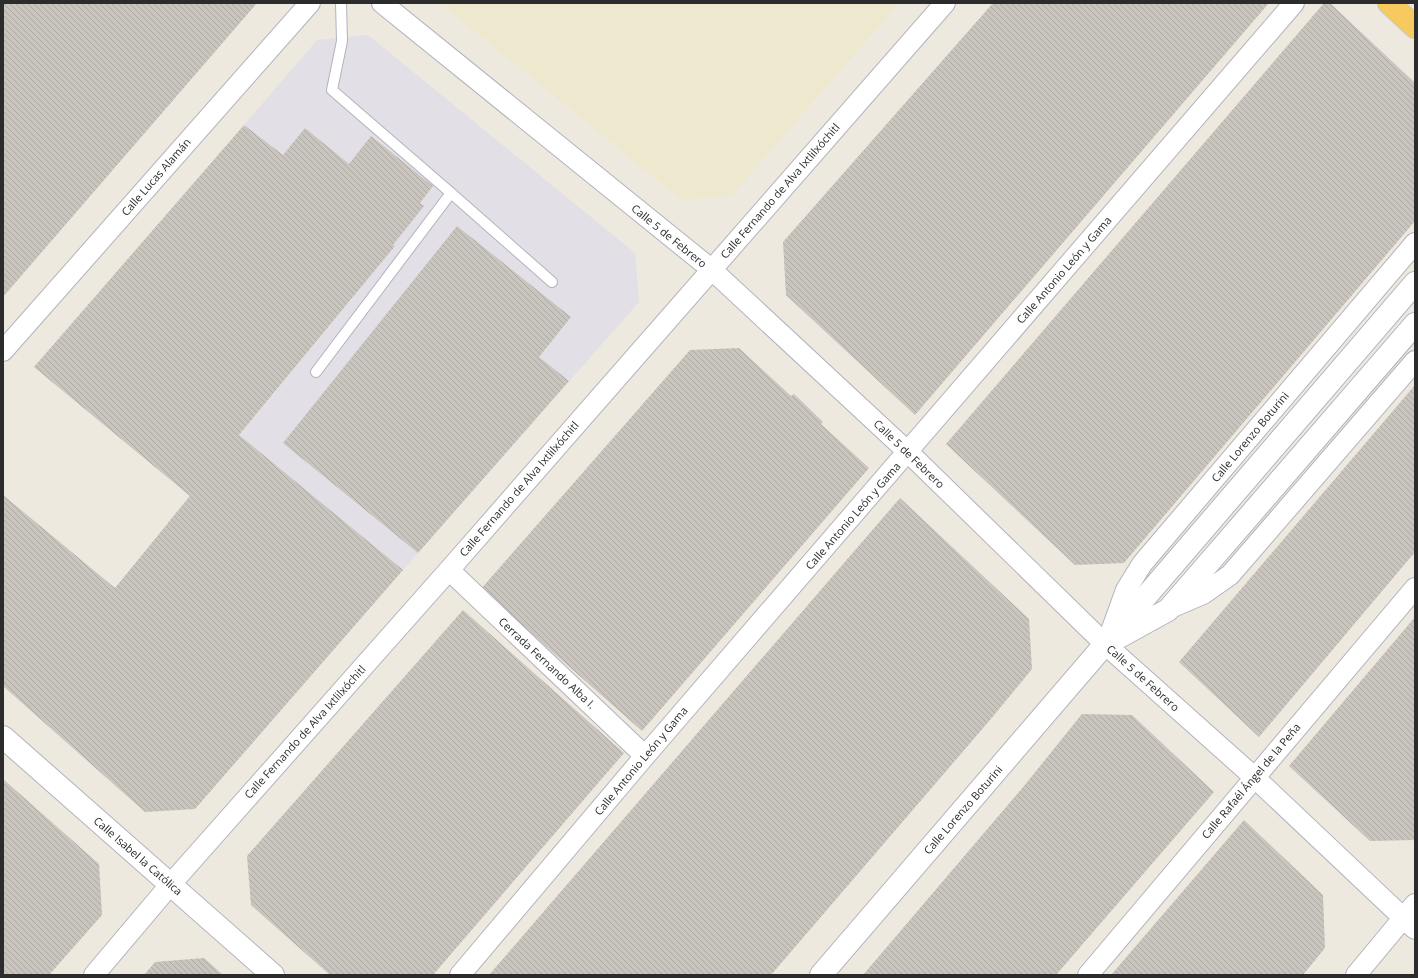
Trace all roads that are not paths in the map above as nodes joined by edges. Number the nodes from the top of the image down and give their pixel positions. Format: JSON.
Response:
{"nodes":[{"id":1,"x":310,"y":3,"type":"edge"},
{"id":2,"x":341,"y":3,"type":"edge"},
{"id":3,"x":382,"y":3,"type":"edge"},
{"id":4,"x":945,"y":3,"type":"edge"},
{"id":5,"x":1294,"y":3,"type":"edge"},
{"id":6,"x":1389,"y":3,"type":"edge"},
{"id":7,"x":1415,"y":27,"type":"edge"},
{"id":8,"x":451,"y":193,"type":"junction"},
{"id":9,"x":1415,"y":243,"type":"edge"},
{"id":10,"x":711,"y":270,"type":"junction"},
{"id":11,"x":552,"y":282,"type":"dead end"},
{"id":12,"x":1415,"y":283,"type":"edge"},
{"id":13,"x":1415,"y":324,"type":"edge"},
{"id":14,"x":3,"y":351,"type":"edge"},
{"id":15,"x":1415,"y":361,"type":"edge"},
{"id":16,"x":316,"y":372,"type":"dead end"},
{"id":17,"x":908,"y":452,"type":"junction"},
{"id":18,"x":448,"y":570,"type":"junction"},
{"id":19,"x":1415,"y":588,"type":"edge"},
{"id":20,"x":1168,"y":610,"type":"junction"},
{"id":21,"x":1106,"y":645,"type":"junction"},
{"id":22,"x":3,"y":737,"type":"edge"},
{"id":23,"x":644,"y":756,"type":"junction"},
{"id":24,"x":1254,"y":777,"type":"junction"},
{"id":25,"x":170,"y":885,"type":"junction"},
{"id":26,"x":1411,"y":917,"type":"edge"},
{"id":27,"x":94,"y":975,"type":"edge"},
{"id":28,"x":272,"y":975,"type":"edge"},
{"id":29,"x":460,"y":975,"type":"edge"},
{"id":30,"x":821,"y":975,"type":"edge"},
{"id":31,"x":1088,"y":975,"type":"edge"},
{"id":32,"x":1356,"y":975,"type":"edge"}],
"edges":[{"from":1,"to":14,"type":"street","name":"Calle Lucas Alamán"},
{"from":2,"to":8,"type":"lane"},
{"from":3,"to":10,"type":"street","name":"Calle 5 de Febrero"},
{"from":4,"to":10,"type":"street","name":"Calle Fernando de Alva Ixtlilxóchitl"},
{"from":5,"to":17,"type":"street","name":"Calle Antonio León y Gama"},
{"from":6,"to":7,"type":"highway"},
{"from":8,"to":11,"type":"lane"},
{"from":8,"to":16,"type":"lane"},
{"from":9,"to":21,"type":"street","name":"Calle Lorenzo Boturini"},
{"from":10,"to":17,"type":"street","name":"Calle 5 de Febrero"},
{"from":10,"to":18,"type":"street","name":"Calle Fernando de Alva Ixtlilxóchitl"},
{"from":12,"to":21,"type":"main road","name":"Calle Lorenzo Boturini"},
{"from":13,"to":20,"type":"main road","name":"Calle Lorenzo Boturini"},
{"from":15,"to":20,"type":"street","name":"Calle Lorenzo Boturini"},
{"from":17,"to":21,"type":"street","name":"Calle 5 de Febrero"},
{"from":17,"to":23,"type":"street","name":"Calle Antonio León y Gama"},
{"from":18,"to":23,"type":"street","name":"Cerrada Fernando Alba I."},
{"from":18,"to":25,"type":"street","name":"Calle Fernando de Alva Ixtlilxóchitl"},
{"from":19,"to":24,"type":"street","name":"Calle Rafaél Ángel de la Peña"},
{"from":20,"to":21,"type":"main road","name":"Calle Lorenzo Boturini"},
{"from":21,"to":24,"type":"street","name":"Calle 5 de Febrero"},
{"from":21,"to":30,"type":"main road","name":"Calle Lorenzo Boturini"},
{"from":22,"to":25,"type":"main road","name":"Calle Isabel la Católica"},
{"from":23,"to":29,"type":"street","name":"Calle Antonio León y Gama"},
{"from":24,"to":26,"type":"street","name":"Calle 5 de Febrero"},
{"from":24,"to":31,"type":"street","name":"Calle Rafaél Ángel de la Peña"},
{"from":25,"to":27,"type":"street","name":"Calle Fernando de Alva Ixtlilxóchitl"},
{"from":25,"to":28,"type":"main road","name":"Calle Isabel la Católica"},
{"from":26,"to":32,"type":"street"}]}
